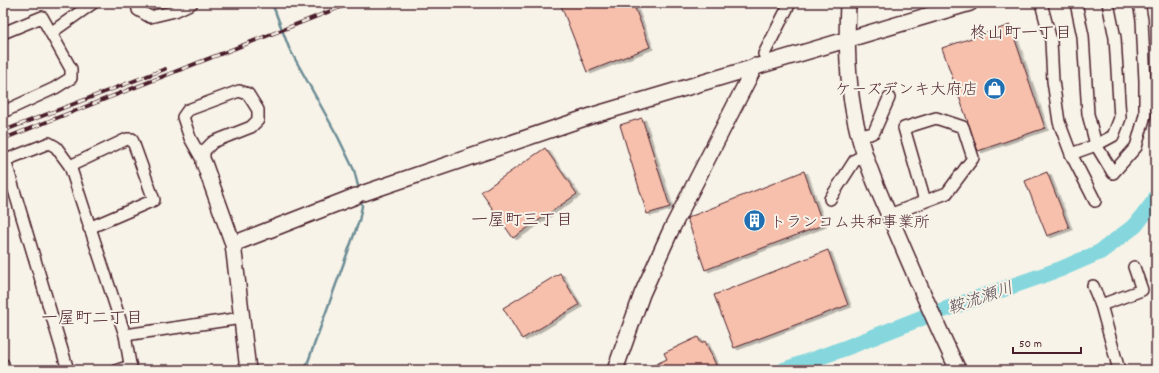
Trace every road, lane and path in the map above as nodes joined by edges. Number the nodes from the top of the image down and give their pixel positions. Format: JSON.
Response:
{"nodes":[{"id":1,"x":93,"y":3,"type":"edge"},
{"id":2,"x":137,"y":3,"type":"edge"},
{"id":3,"x":192,"y":3,"type":"edge"},
{"id":4,"x":790,"y":3,"type":"edge"},
{"id":5,"x":848,"y":3,"type":"edge"},
{"id":6,"x":970,"y":3,"type":"edge"},
{"id":7,"x":1041,"y":3,"type":"edge"},
{"id":8,"x":1076,"y":3,"type":"edge"},
{"id":9,"x":1108,"y":3,"type":"edge"},
{"id":10,"x":1139,"y":3,"type":"edge"},
{"id":11,"x":52,"y":32,"type":"junction"},
{"id":12,"x":3,"y":33,"type":"edge"},
{"id":13,"x":846,"y":41,"type":"junction"},
{"id":14,"x":760,"y":60,"type":"junction"},
{"id":15,"x":889,"y":98,"type":"dead end"},
{"id":16,"x":3,"y":112,"type":"edge"},
{"id":17,"x":859,"y":136,"type":"junction"},
{"id":18,"x":1096,"y":145,"type":"junction"},
{"id":19,"x":1071,"y":154,"type":"junction"},
{"id":20,"x":865,"y":156,"type":"junction"},
{"id":21,"x":4,"y":161,"type":"edge"},
{"id":22,"x":204,"y":163,"type":"junction"},
{"id":23,"x":70,"y":166,"type":"junction"},
{"id":24,"x":830,"y":199,"type":"dead end"},
{"id":25,"x":925,"y":201,"type":"junction"},
{"id":26,"x":1095,"y":201,"type":"dead end"},
{"id":27,"x":889,"y":214,"type":"junction"},
{"id":28,"x":89,"y":228,"type":"junction"},
{"id":29,"x":233,"y":244,"type":"junction"},
{"id":30,"x":1134,"y":267,"type":"dead end"},
{"id":31,"x":1093,"y":286,"type":"dead end"},
{"id":32,"x":1101,"y":305,"type":"junction"},
{"id":33,"x":242,"y":318,"type":"junction"},
{"id":34,"x":125,"y":335,"type":"junction"},
{"id":35,"x":3,"y":364,"type":"edge"},
{"id":36,"x":131,"y":368,"type":"edge"},
{"id":37,"x":5,"y":370,"type":"edge"},
{"id":38,"x":68,"y":370,"type":"edge"},
{"id":39,"x":118,"y":370,"type":"edge"},
{"id":40,"x":248,"y":370,"type":"edge"},
{"id":41,"x":615,"y":370,"type":"edge"},
{"id":42,"x":958,"y":370,"type":"edge"},
{"id":43,"x":1119,"y":370,"type":"edge"}],
"edges":[{"from":1,"to":11,"type":"street"},
{"from":2,"to":3,"type":"street"},
{"from":4,"to":14,"type":"street"},
{"from":5,"to":13,"type":"street"},
{"from":6,"to":13,"type":"street"},
{"from":7,"to":19,"type":"street"},
{"from":8,"to":18,"type":"street"},
{"from":9,"to":18,"type":"street"},
{"from":10,"to":18,"type":"street"},
{"from":11,"to":12,"type":"street"},
{"from":11,"to":16,"type":"street"},
{"from":13,"to":14,"type":"street"},
{"from":13,"to":17,"type":"street"},
{"from":14,"to":29,"type":"street"},
{"from":14,"to":41,"type":"street"},
{"from":15,"to":17,"type":"street"},
{"from":17,"to":20,"type":"street"},
{"from":18,"to":19,"type":"street"},
{"from":19,"to":26,"type":"street"},
{"from":20,"to":24,"type":"street"},
{"from":20,"to":27,"type":"street"},
{"from":21,"to":23,"type":"street"},
{"from":21,"to":38,"type":"street"},
{"from":22,"to":22,"type":"street"},
{"from":22,"to":29,"type":"street"},
{"from":23,"to":28,"type":"street"},
{"from":23,"to":28,"type":"street"},
{"from":25,"to":25,"type":"street"},
{"from":25,"to":27,"type":"street"},
{"from":27,"to":42,"type":"street"},
{"from":28,"to":34,"type":"street"},
{"from":29,"to":33,"type":"street"},
{"from":30,"to":32,"type":"street"},
{"from":31,"to":32,"type":"street"},
{"from":32,"to":43,"type":"street"},
{"from":33,"to":34,"type":"street"},
{"from":33,"to":40,"type":"street"},
{"from":34,"to":36,"type":"street"},
{"from":35,"to":37,"type":"street"},
{"from":36,"to":39,"type":"street"}]}
